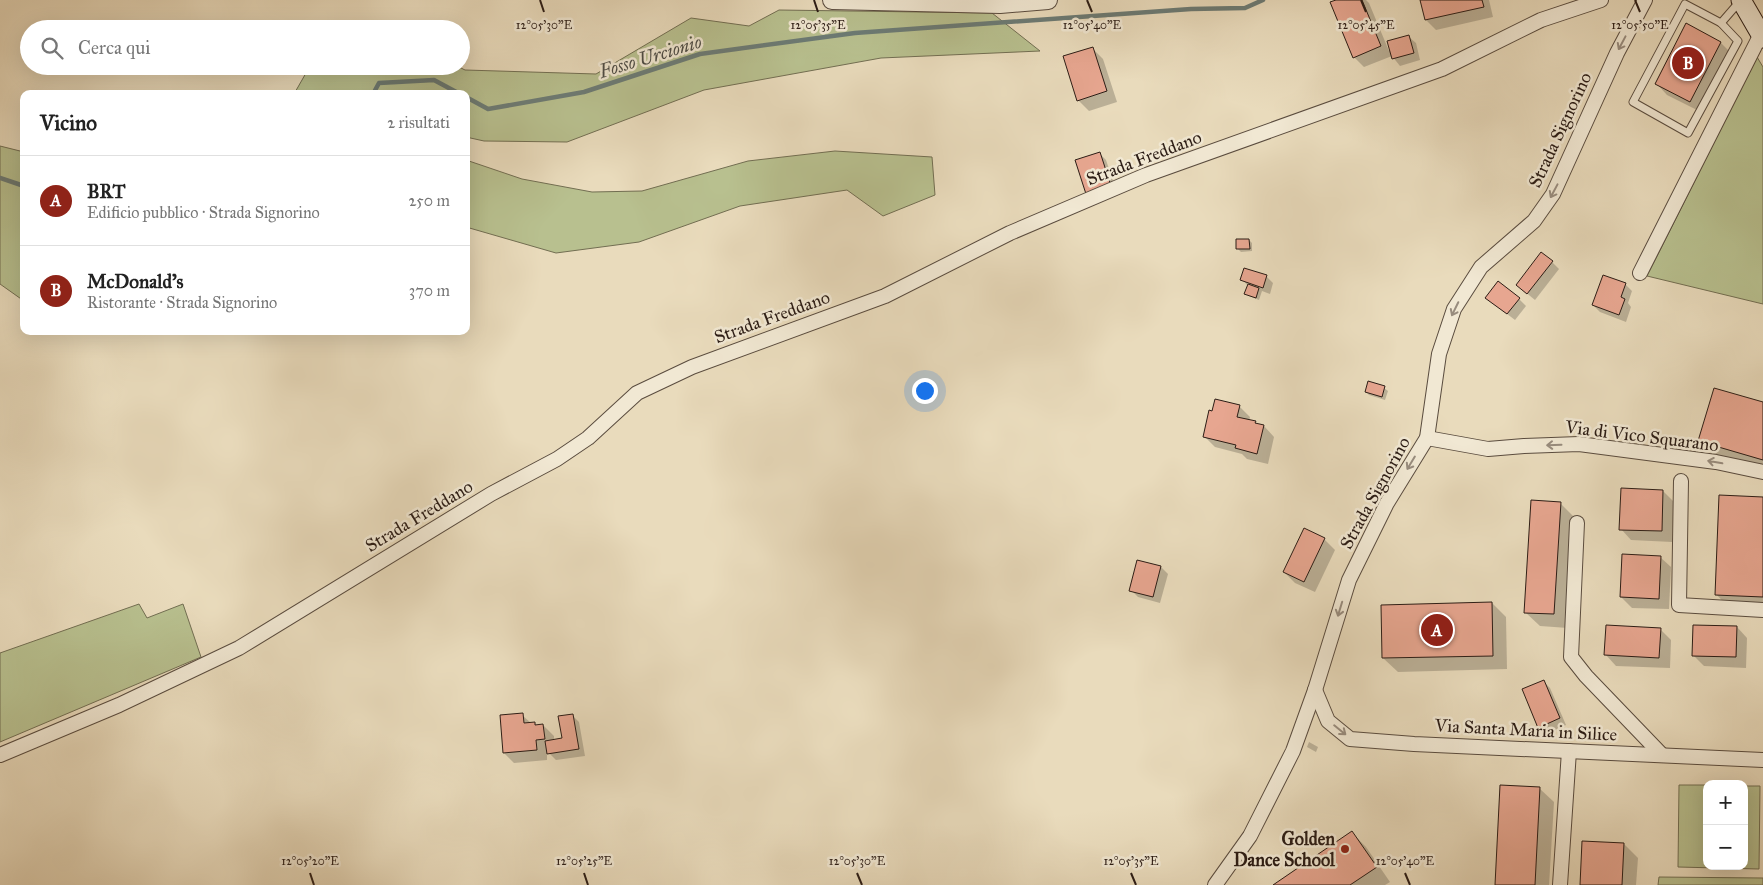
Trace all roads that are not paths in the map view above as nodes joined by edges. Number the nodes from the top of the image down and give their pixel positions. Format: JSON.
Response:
{"nodes":[{"id":1,"x":832,"y":0,"type":"edge"},
{"id":2,"x":1048,"y":0,"type":"edge"},
{"id":3,"x":1601,"y":0,"type":"edge"},
{"id":4,"x":1645,"y":0,"type":"edge"},
{"id":5,"x":1741,"y":0,"type":"edge"},
{"id":6,"x":1721,"y":23,"type":"junction"},
{"id":7,"x":1762,"y":36,"type":"edge"},
{"id":8,"x":1640,"y":273,"type":"dead end"},
{"id":9,"x":1427,"y":438,"type":"junction"},
{"id":10,"x":1763,"y":472,"type":"edge"},
{"id":11,"x":1681,"y":481,"type":"dead end"},
{"id":12,"x":1578,"y":523,"type":"dead end"},
{"id":13,"x":1763,"y":610,"type":"edge"},
{"id":14,"x":1315,"y":690,"type":"junction"},
{"id":15,"x":1569,"y":750,"type":"junction"},
{"id":16,"x":0,"y":755,"type":"edge"},
{"id":17,"x":1662,"y":755,"type":"junction"},
{"id":18,"x":1763,"y":760,"type":"edge"},
{"id":19,"x":1215,"y":885,"type":"edge"},
{"id":20,"x":1560,"y":885,"type":"edge"}],
"edges":[{"from":1,"to":2,"type":"street"},
{"from":3,"to":16,"type":"street","name":"Strada Freddano"},
{"from":4,"to":9,"type":"street","name":"Strada Signorino","one_way":true},
{"from":5,"to":6,"type":"lane"},
{"from":5,"to":7,"type":"main road"},
{"from":6,"to":6,"type":"lane"},
{"from":7,"to":8,"type":"street"},
{"from":10,"to":9,"type":"street","name":"Via di Vico Squarano","one_way":true},
{"from":9,"to":14,"type":"street","name":"Strada Signorino","one_way":true},
{"from":11,"to":13,"type":"street"},
{"from":12,"to":17,"type":"street"},
{"from":14,"to":15,"type":"street","name":"Via Santa Maria in Silice","one_way":true},
{"from":14,"to":19,"type":"street","name":"Strada Signorino"},
{"from":15,"to":17,"type":"street","name":"Via Santa Maria in Silice"},
{"from":15,"to":20,"type":"street"},
{"from":17,"to":18,"type":"street","name":"Via Santa Maria in Silice"}]}
